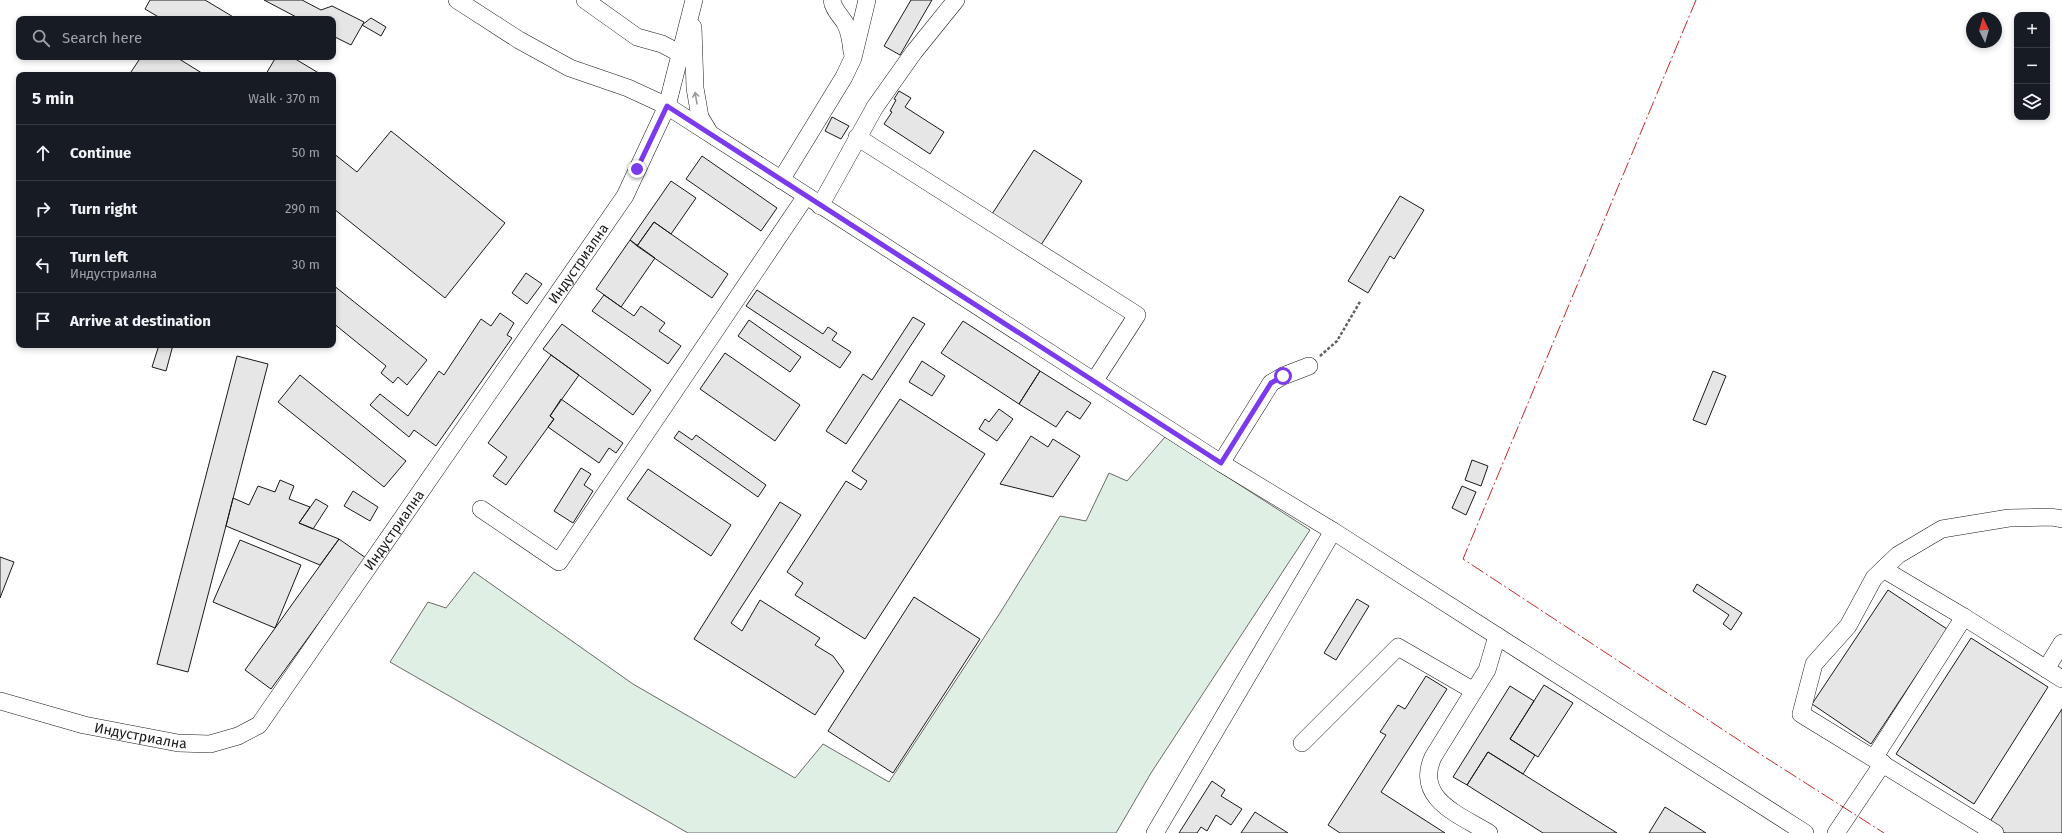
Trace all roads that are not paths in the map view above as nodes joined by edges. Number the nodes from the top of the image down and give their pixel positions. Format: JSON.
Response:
{"nodes":[{"id":1,"x":457,"y":0,"type":"edge"},
{"id":2,"x":585,"y":0,"type":"edge"},
{"id":3,"x":832,"y":0,"type":"edge"},
{"id":4,"x":867,"y":0,"type":"edge"},
{"id":5,"x":956,"y":0,"type":"edge"},
{"id":6,"x":693,"y":2,"type":"edge"},
{"id":7,"x":681,"y":54,"type":"junction"},
{"id":8,"x":852,"y":58,"type":"junction"},
{"id":9,"x":667,"y":106,"type":"junction"},
{"id":10,"x":710,"y":134,"type":"junction"},
{"id":11,"x":858,"y":137,"type":"junction"},
{"id":12,"x":781,"y":180,"type":"junction"},
{"id":13,"x":813,"y":201,"type":"junction"},
{"id":14,"x":1309,"y":366,"type":"road end"},
{"id":15,"x":1095,"y":380,"type":"junction"},
{"id":16,"x":1221,"y":463,"type":"junction"},
{"id":17,"x":481,"y":509,"type":"dead end"},
{"id":18,"x":2062,"y":519,"type":"edge"},
{"id":19,"x":1333,"y":531,"type":"junction"},
{"id":20,"x":1883,"y":569,"type":"junction"},
{"id":21,"x":1964,"y":617,"type":"junction"},
{"id":22,"x":1497,"y":636,"type":"junction"},
{"id":23,"x":2062,"y":643,"type":"edge"},
{"id":24,"x":2046,"y":669,"type":"junction"},
{"id":25,"x":2062,"y":679,"type":"edge"},
{"id":26,"x":1474,"y":691,"type":"junction"},
{"id":27,"x":0,"y":701,"type":"edge"},
{"id":28,"x":1302,"y":743,"type":"dead end"},
{"id":29,"x":1878,"y":760,"type":"junction"},
{"id":30,"x":1155,"y":833,"type":"edge"},
{"id":31,"x":1489,"y":833,"type":"edge"},
{"id":32,"x":1805,"y":833,"type":"edge"},
{"id":33,"x":1836,"y":833,"type":"edge"},
{"id":34,"x":1994,"y":833,"type":"edge"}],
"edges":[{"from":1,"to":9,"type":"street"},
{"from":2,"to":7,"type":"street"},
{"from":3,"to":8,"type":"street"},
{"from":4,"to":8,"type":"street"},
{"from":5,"to":11,"type":"street"},
{"from":6,"to":7,"type":"street","name":"Индустриална"},
{"from":10,"to":6,"type":"street","one_way":true},
{"from":7,"to":9,"type":"street","name":"Индустриална"},
{"from":8,"to":12,"type":"street"},
{"from":9,"to":10,"type":"street"},
{"from":9,"to":27,"type":"street","name":"Индустриална"},
{"from":10,"to":12,"type":"street"},
{"from":11,"to":13,"type":"street"},
{"from":11,"to":15,"type":"street"},
{"from":12,"to":13,"type":"street"},
{"from":13,"to":15,"type":"street"},
{"from":13,"to":17,"type":"street"},
{"from":14,"to":16,"type":"street"},
{"from":15,"to":16,"type":"street"},
{"from":16,"to":19,"type":"street"},
{"from":18,"to":20,"type":"street"},
{"from":19,"to":22,"type":"street"},
{"from":19,"to":30,"type":"street"},
{"from":20,"to":21,"type":"street"},
{"from":20,"to":29,"type":"street"},
{"from":21,"to":24,"type":"street"},
{"from":21,"to":29,"type":"street"},
{"from":22,"to":26,"type":"street"},
{"from":22,"to":32,"type":"street"},
{"from":23,"to":24,"type":"street"},
{"from":24,"to":25,"type":"street"},
{"from":26,"to":28,"type":"street"},
{"from":26,"to":31,"type":"street"},
{"from":29,"to":33,"type":"street"},
{"from":29,"to":34,"type":"street"}]}
